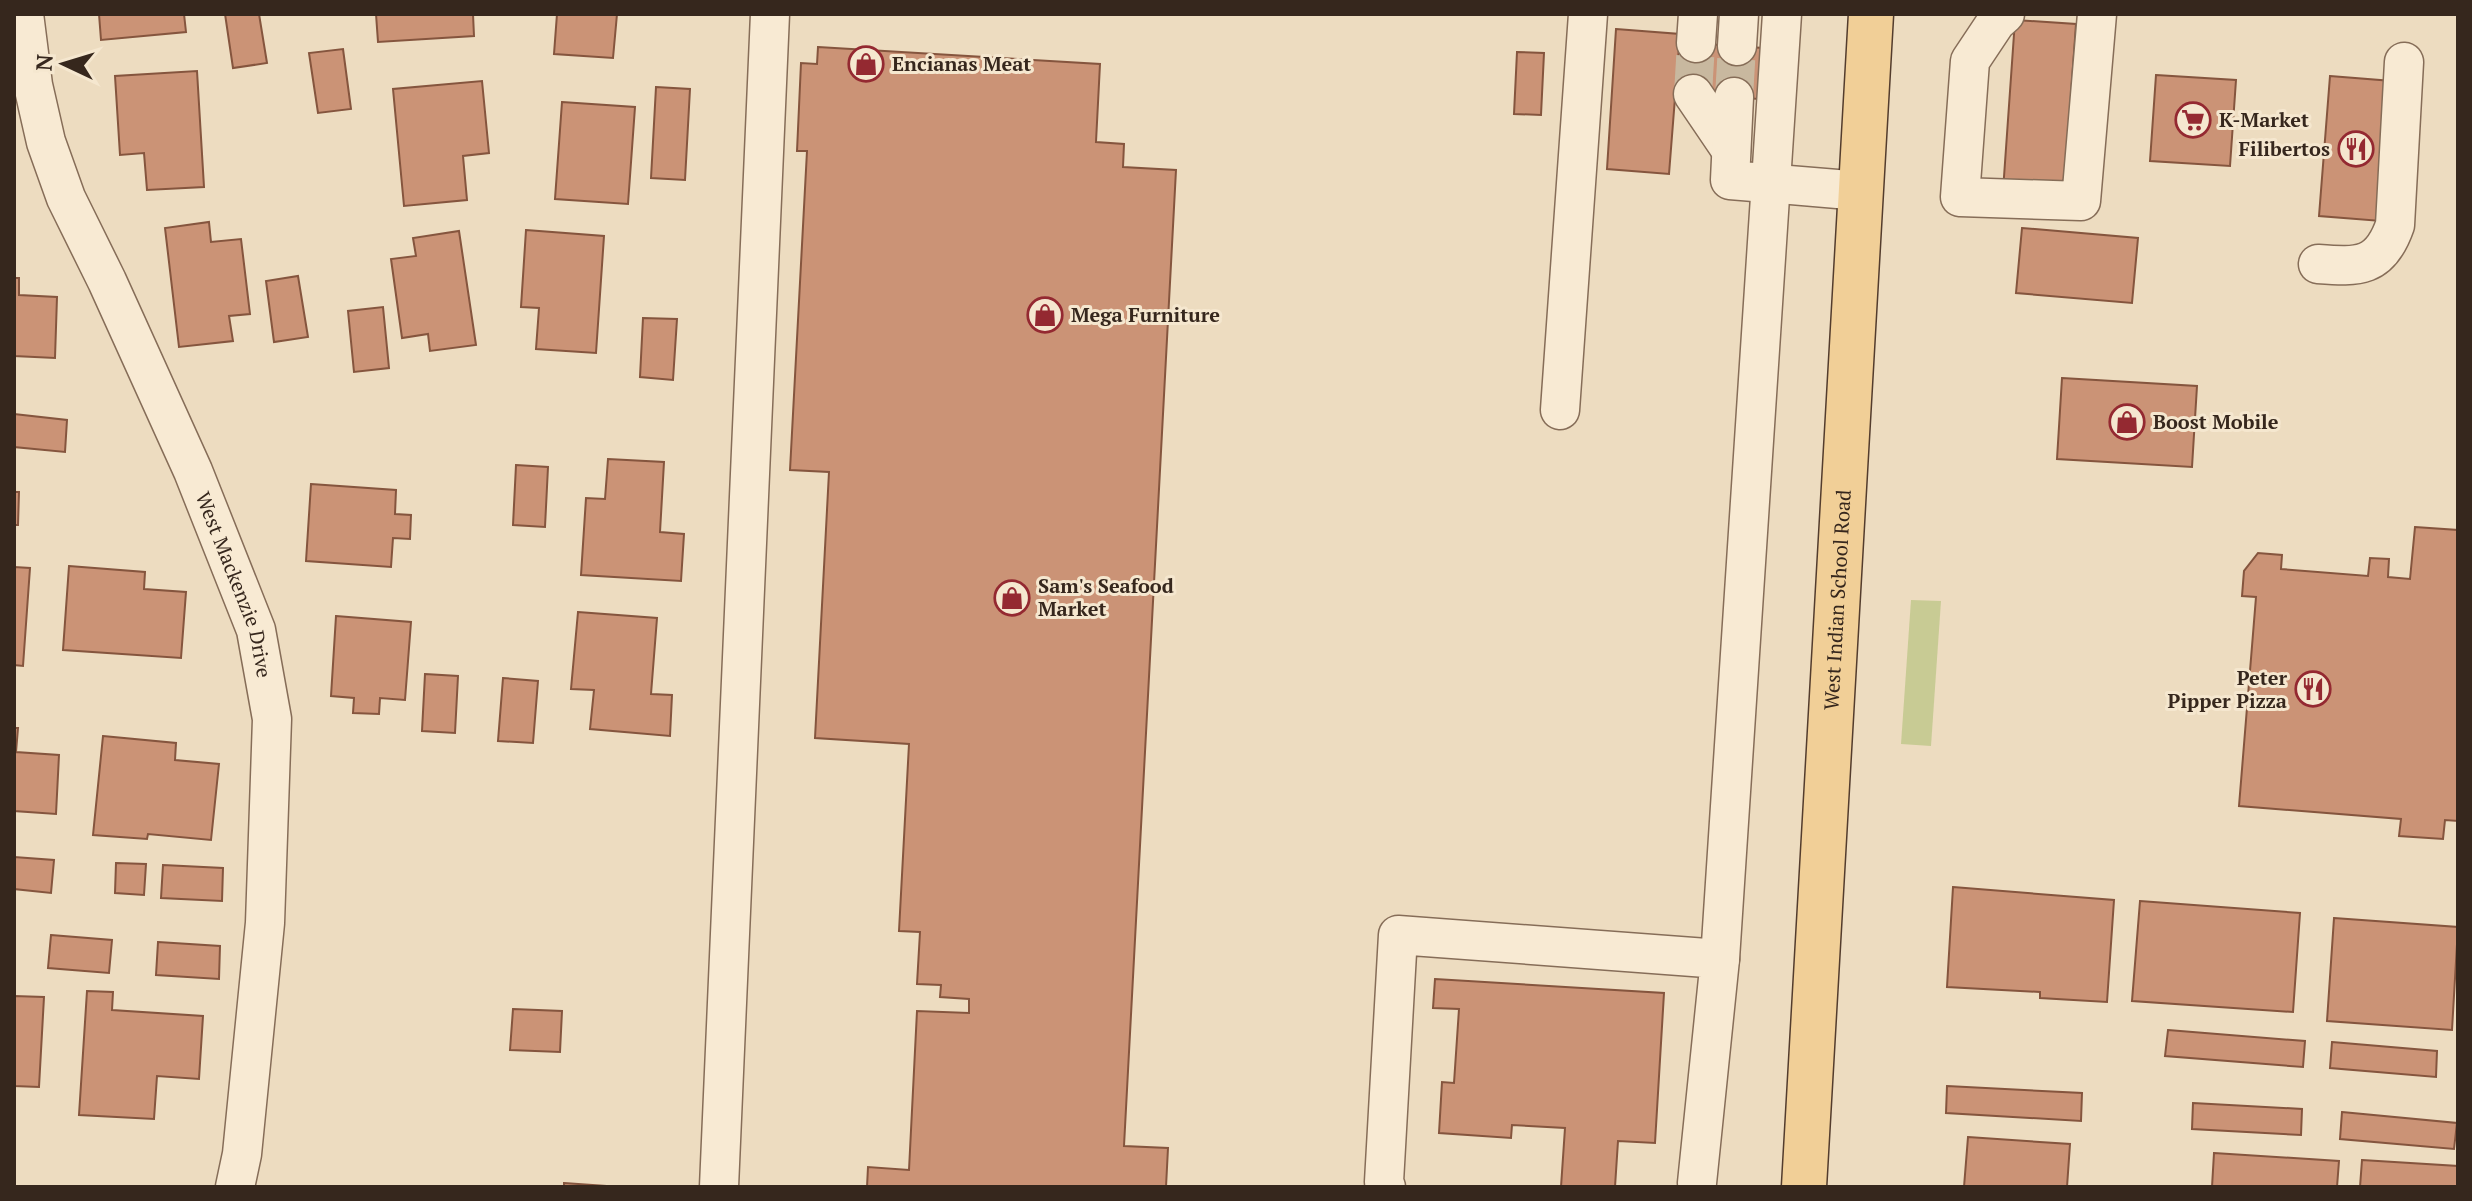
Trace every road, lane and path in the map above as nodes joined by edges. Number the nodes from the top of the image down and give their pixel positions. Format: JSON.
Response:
{"nodes":[{"id":1,"x":24,"y":14,"type":"edge"},
{"id":2,"x":770,"y":14,"type":"edge"},
{"id":3,"x":1588,"y":14,"type":"edge"},
{"id":4,"x":1782,"y":14,"type":"edge"},
{"id":5,"x":1870,"y":14,"type":"edge"},
{"id":6,"x":2005,"y":14,"type":"edge"},
{"id":7,"x":2097,"y":14,"type":"edge"},
{"id":8,"x":2404,"y":62,"type":"dead end"},
{"id":9,"x":1693,"y":94,"type":"tunnel mouth"},
{"id":10,"x":1734,"y":97,"type":"tunnel mouth"},
{"id":11,"x":1731,"y":150,"type":"junction"},
{"id":12,"x":1772,"y":184,"type":"junction"},
{"id":13,"x":1861,"y":191,"type":"junction"},
{"id":14,"x":2318,"y":264,"type":"dead end"},
{"id":15,"x":1560,"y":410,"type":"dead end"},
{"id":16,"x":1720,"y":959,"type":"junction"},
{"id":17,"x":1697,"y":1183,"type":"dead end"},
{"id":18,"x":235,"y":1187,"type":"edge"},
{"id":19,"x":719,"y":1187,"type":"edge"},
{"id":20,"x":1386,"y":1187,"type":"edge"},
{"id":21,"x":1804,"y":1187,"type":"edge"}],
"edges":[{"from":1,"to":18,"type":"lane","name":"West Mackenzie Drive"},
{"from":2,"to":19,"type":"lane"},
{"from":3,"to":15,"type":"lane"},
{"from":4,"to":12,"type":"lane"},
{"from":5,"to":13,"type":"main road","name":"West Indian School Road"},
{"from":6,"to":7,"type":"lane"},
{"from":8,"to":14,"type":"lane"},
{"from":9,"to":11,"type":"lane"},
{"from":10,"to":11,"type":"lane"},
{"from":11,"to":12,"type":"lane"},
{"from":12,"to":13,"type":"lane"},
{"from":12,"to":16,"type":"lane"},
{"from":13,"to":21,"type":"main road","name":"West Indian School Road"},
{"from":16,"to":17,"type":"lane"},
{"from":16,"to":20,"type":"lane"}]}
